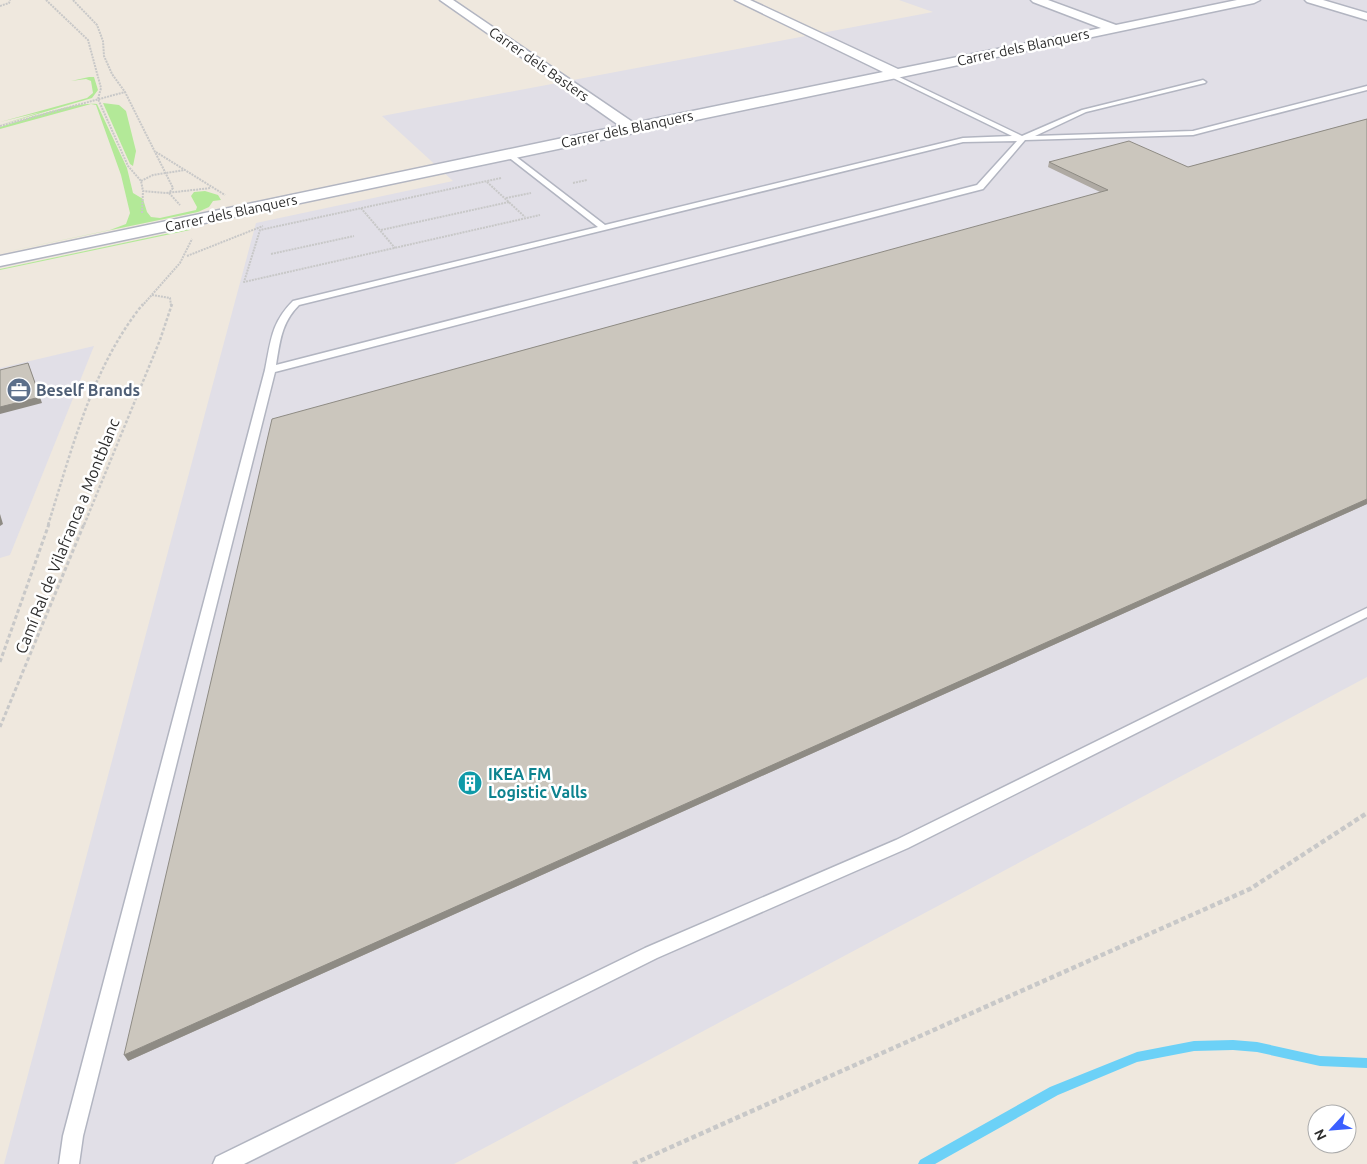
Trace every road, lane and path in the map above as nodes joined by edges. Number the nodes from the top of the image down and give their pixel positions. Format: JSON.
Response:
{"nodes":[{"id":1,"x":10,"y":0,"type":"edge"},
{"id":2,"x":46,"y":0,"type":"edge"},
{"id":3,"x":73,"y":0,"type":"edge"},
{"id":4,"x":446,"y":0,"type":"edge"},
{"id":5,"x":741,"y":0,"type":"edge"},
{"id":6,"x":1037,"y":0,"type":"edge"},
{"id":7,"x":1254,"y":0,"type":"edge"},
{"id":8,"x":1311,"y":0,"type":"edge"},
{"id":9,"x":0,"y":6,"type":"edge"},
{"id":10,"x":1367,"y":17,"type":"edge"},
{"id":11,"x":1113,"y":28,"type":"junction"},
{"id":12,"x":894,"y":75,"type":"junction"},
{"id":13,"x":1203,"y":82,"type":"dead end"},
{"id":14,"x":1367,"y":88,"type":"edge"},
{"id":15,"x":125,"y":92,"type":"junction"},
{"id":16,"x":98,"y":99,"type":"junction"},
{"id":17,"x":0,"y":126,"type":"edge"},
{"id":18,"x":632,"y":128,"type":"junction"},
{"id":19,"x":1022,"y":139,"type":"junction"},
{"id":20,"x":156,"y":152,"type":"junction"},
{"id":21,"x":510,"y":154,"type":"junction"},
{"id":22,"x":185,"y":170,"type":"junction"},
{"id":23,"x":166,"y":172,"type":"junction"},
{"id":24,"x":501,"y":178,"type":"dead end"},
{"id":25,"x":587,"y":180,"type":"dead end"},
{"id":26,"x":141,"y":181,"type":"junction"},
{"id":27,"x":487,"y":182,"type":"junction"},
{"id":28,"x":573,"y":183,"type":"dead end"},
{"id":29,"x":143,"y":191,"type":"junction"},
{"id":30,"x":169,"y":193,"type":"junction"},
{"id":31,"x":519,"y":196,"type":"dead end"},
{"id":32,"x":143,"y":198,"type":"dead end"},
{"id":33,"x":505,"y":198,"type":"junction"},
{"id":34,"x":355,"y":202,"type":"dead end"},
{"id":35,"x":509,"y":202,"type":"junction"},
{"id":36,"x":179,"y":204,"type":"dead end"},
{"id":37,"x":362,"y":209,"type":"junction"},
{"id":38,"x":540,"y":215,"type":"dead end"},
{"id":39,"x":526,"y":218,"type":"junction"},
{"id":40,"x":268,"y":223,"type":"dead end"},
{"id":41,"x":602,"y":228,"type":"junction"},
{"id":42,"x":381,"y":230,"type":"junction"},
{"id":43,"x":194,"y":236,"type":"dead end"},
{"id":44,"x":354,"y":236,"type":"dead end"},
{"id":45,"x":395,"y":248,"type":"junction"},
{"id":46,"x":271,"y":254,"type":"dead end"},
{"id":47,"x":187,"y":256,"type":"junction"},
{"id":48,"x":0,"y":261,"type":"edge"},
{"id":49,"x":152,"y":295,"type":"junction"},
{"id":50,"x":270,"y":370,"type":"junction"},
{"id":51,"x":1367,"y":612,"type":"edge"},
{"id":52,"x":0,"y":662,"type":"edge"},
{"id":53,"x":0,"y":727,"type":"edge"},
{"id":54,"x":1367,"y":813,"type":"edge"},
{"id":55,"x":68,"y":1164,"type":"edge"},
{"id":56,"x":223,"y":1164,"type":"edge"},
{"id":57,"x":633,"y":1164,"type":"edge"}],
"edges":[{"from":1,"to":9,"type":"path"},
{"from":2,"to":16,"type":"path"},
{"from":3,"to":15,"type":"path"},
{"from":4,"to":18,"type":"street","name":"Carrer dels Basters"},
{"from":5,"to":12,"type":"street"},
{"from":6,"to":11,"type":"street"},
{"from":7,"to":11,"type":"street","name":"Carrer dels Blanquers"},
{"from":8,"to":10,"type":"street"},
{"from":11,"to":12,"type":"street","name":"Carrer dels Blanquers"},
{"from":12,"to":18,"type":"street","name":"Carrer dels Blanquers"},
{"from":12,"to":19,"type":"lane"},
{"from":13,"to":19,"type":"lane"},
{"from":14,"to":19,"type":"lane"},
{"from":15,"to":16,"type":"path"},
{"from":15,"to":20,"type":"path"},
{"from":16,"to":17,"type":"path"},
{"from":16,"to":26,"type":"path"},
{"from":18,"to":21,"type":"street","name":"Carrer dels Blanquers"},
{"from":19,"to":41,"type":"lane"},
{"from":19,"to":50,"type":"lane"},
{"from":20,"to":22,"type":"path"},
{"from":20,"to":23,"type":"path"},
{"from":21,"to":41,"type":"lane"},
{"from":21,"to":48,"type":"street","name":"Carrer dels Blanquers"},
{"from":22,"to":23,"type":"path"},
{"from":22,"to":30,"type":"path"},
{"from":23,"to":26,"type":"path"},
{"from":23,"to":30,"type":"path"},
{"from":24,"to":27,"type":"path"},
{"from":25,"to":28,"type":"path"},
{"from":26,"to":29,"type":"path"},
{"from":27,"to":33,"type":"path"},
{"from":27,"to":37,"type":"path"},
{"from":29,"to":30,"type":"path"},
{"from":29,"to":32,"type":"path"},
{"from":30,"to":36,"type":"path"},
{"from":31,"to":33,"type":"path"},
{"from":33,"to":35,"type":"path"},
{"from":34,"to":37,"type":"path"},
{"from":35,"to":39,"type":"path"},
{"from":35,"to":42,"type":"path"},
{"from":37,"to":42,"type":"path"},
{"from":37,"to":45,"type":"path"},
{"from":38,"to":39,"type":"path"},
{"from":39,"to":45,"type":"path"},
{"from":40,"to":47,"type":"path"},
{"from":41,"to":50,"type":"lane"},
{"from":42,"to":45,"type":"path"},
{"from":43,"to":47,"type":"path"},
{"from":44,"to":46,"type":"path"},
{"from":47,"to":49,"type":"path"},
{"from":49,"to":52,"type":"path"},
{"from":49,"to":53,"type":"path","name":"Camí Ral de Vilafranca a Montblanc"},
{"from":50,"to":55,"type":"lane"},
{"from":51,"to":56,"type":"lane"},
{"from":54,"to":57,"type":"path"}]}
